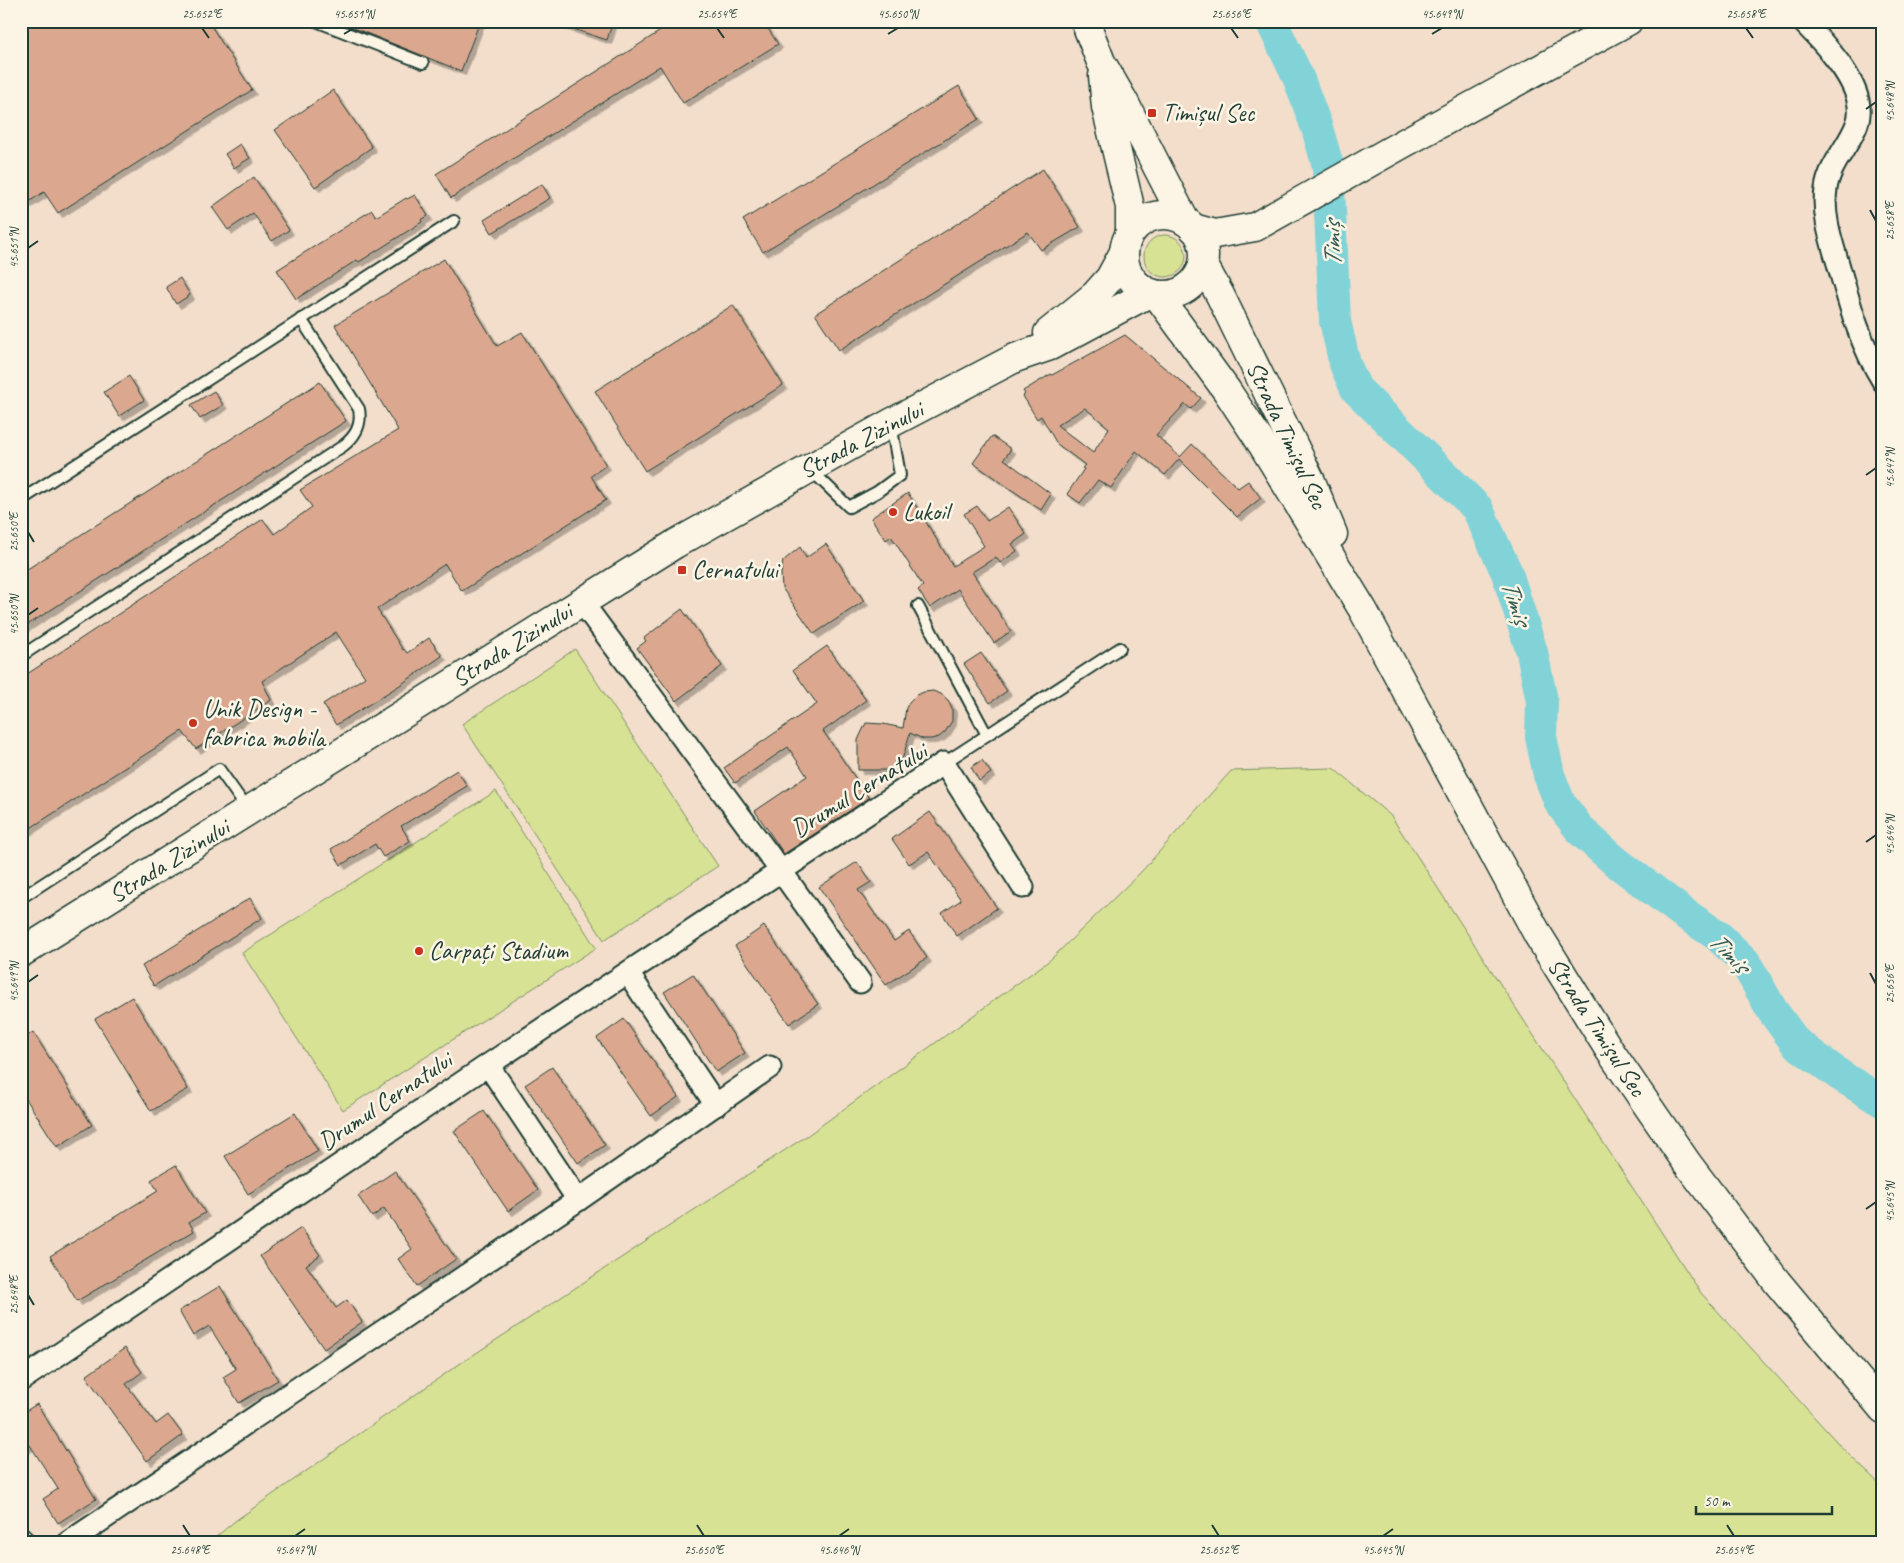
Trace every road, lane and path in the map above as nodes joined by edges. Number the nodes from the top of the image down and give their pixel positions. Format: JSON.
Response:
{"nodes":[{"id":1,"x":316,"y":21,"type":"edge"},
{"id":2,"x":1085,"y":21,"type":"edge"},
{"id":3,"x":1628,"y":21,"type":"edge"},
{"id":4,"x":1802,"y":21,"type":"edge"},
{"id":5,"x":1101,"y":62,"type":"junction"},
{"id":6,"x":423,"y":63,"type":"dead end"},
{"id":7,"x":454,"y":221,"type":"dead end"},
{"id":8,"x":1189,"y":225,"type":"junction"},
{"id":9,"x":1259,"y":225,"type":"junction"},
{"id":10,"x":1127,"y":243,"type":"junction"},
{"id":11,"x":1203,"y":261,"type":"junction"},
{"id":12,"x":1153,"y":294,"type":"junction"},
{"id":13,"x":301,"y":319,"type":"junction"},
{"id":14,"x":1015,"y":358,"type":"junction"},
{"id":15,"x":1883,"y":381,"type":"edge"},
{"id":16,"x":891,"y":423,"type":"junction"},
{"id":17,"x":808,"y":468,"type":"junction"},
{"id":18,"x":21,"y":500,"type":"edge"},
{"id":19,"x":581,"y":601,"type":"junction"},
{"id":20,"x":918,"y":606,"type":"dead end"},
{"id":21,"x":1363,"y":610,"type":"junction"},
{"id":22,"x":1120,"y":648,"type":"dead end"},
{"id":23,"x":21,"y":656,"type":"edge"},
{"id":24,"x":987,"y":735,"type":"junction"},
{"id":25,"x":944,"y":763,"type":"junction"},
{"id":26,"x":249,"y":812,"type":"junction"},
{"id":27,"x":781,"y":872,"type":"junction"},
{"id":28,"x":1023,"y":887,"type":"dead end"},
{"id":29,"x":21,"y":898,"type":"edge"},
{"id":30,"x":21,"y":953,"type":"edge"},
{"id":31,"x":628,"y":973,"type":"junction"},
{"id":32,"x":860,"y":982,"type":"dead end"},
{"id":33,"x":488,"y":1065,"type":"junction"},
{"id":34,"x":770,"y":1067,"type":"dead end"},
{"id":35,"x":716,"y":1104,"type":"junction"},
{"id":36,"x":578,"y":1200,"type":"junction"},
{"id":37,"x":21,"y":1380,"type":"edge"},
{"id":38,"x":1883,"y":1409,"type":"edge"},
{"id":39,"x":21,"y":1538,"type":"edge"},
{"id":40,"x":24,"y":1542,"type":"edge"},
{"id":41,"x":69,"y":1542,"type":"edge"}],
"edges":[{"from":1,"to":6,"type":"lane"},
{"from":2,"to":5,"type":"main road"},
{"from":3,"to":9,"type":"main road"},
{"from":4,"to":15,"type":"street"},
{"from":5,"to":8,"type":"main road"},
{"from":5,"to":10,"type":"main road"},
{"from":7,"to":13,"type":"lane"},
{"from":8,"to":9,"type":"main road"},
{"from":8,"to":10,"type":"main road"},
{"from":8,"to":11,"type":"main road"},
{"from":9,"to":11,"type":"main road"},
{"from":10,"to":12,"type":"main road"},
{"from":10,"to":14,"type":"main road","name":"Strada Zizinului"},
{"from":11,"to":12,"type":"main road"},
{"from":11,"to":21,"type":"main road","name":"Strada Timișul Sec"},
{"from":12,"to":14,"type":"main road","name":"Strada Zizinului"},
{"from":12,"to":21,"type":"main road","name":"Strada Timișul Sec"},
{"from":13,"to":18,"type":"lane"},
{"from":13,"to":23,"type":"lane"},
{"from":14,"to":16,"type":"main road","name":"Strada Zizinului"},
{"from":16,"to":17,"type":"main road","name":"Strada Zizinului"},
{"from":16,"to":17,"type":"lane"},
{"from":17,"to":19,"type":"main road","name":"Strada Zizinului"},
{"from":19,"to":26,"type":"main road","name":"Strada Zizinului"},
{"from":19,"to":27,"type":"street","name":"Drumul Cernatului"},
{"from":20,"to":24,"type":"lane"},
{"from":21,"to":38,"type":"main road","name":"Strada Timișul Sec"},
{"from":22,"to":24,"type":"lane"},
{"from":24,"to":25,"type":"lane"},
{"from":25,"to":27,"type":"street","name":"Drumul Cernatului"},
{"from":25,"to":28,"type":"street","name":"Drumul Cernatului"},
{"from":26,"to":29,"type":"lane"},
{"from":26,"to":30,"type":"main road","name":"Strada Zizinului"},
{"from":27,"to":31,"type":"street","name":"Drumul Cernatului"},
{"from":27,"to":32,"type":"street","name":"Drumul Cernatului"},
{"from":31,"to":33,"type":"street","name":"Drumul Cernatului"},
{"from":31,"to":35,"type":"street"},
{"from":33,"to":36,"type":"street"},
{"from":33,"to":37,"type":"street","name":"Drumul Cernatului"},
{"from":34,"to":35,"type":"street"},
{"from":35,"to":36,"type":"street"},
{"from":36,"to":41,"type":"street"},
{"from":39,"to":40,"type":"street"}]}
